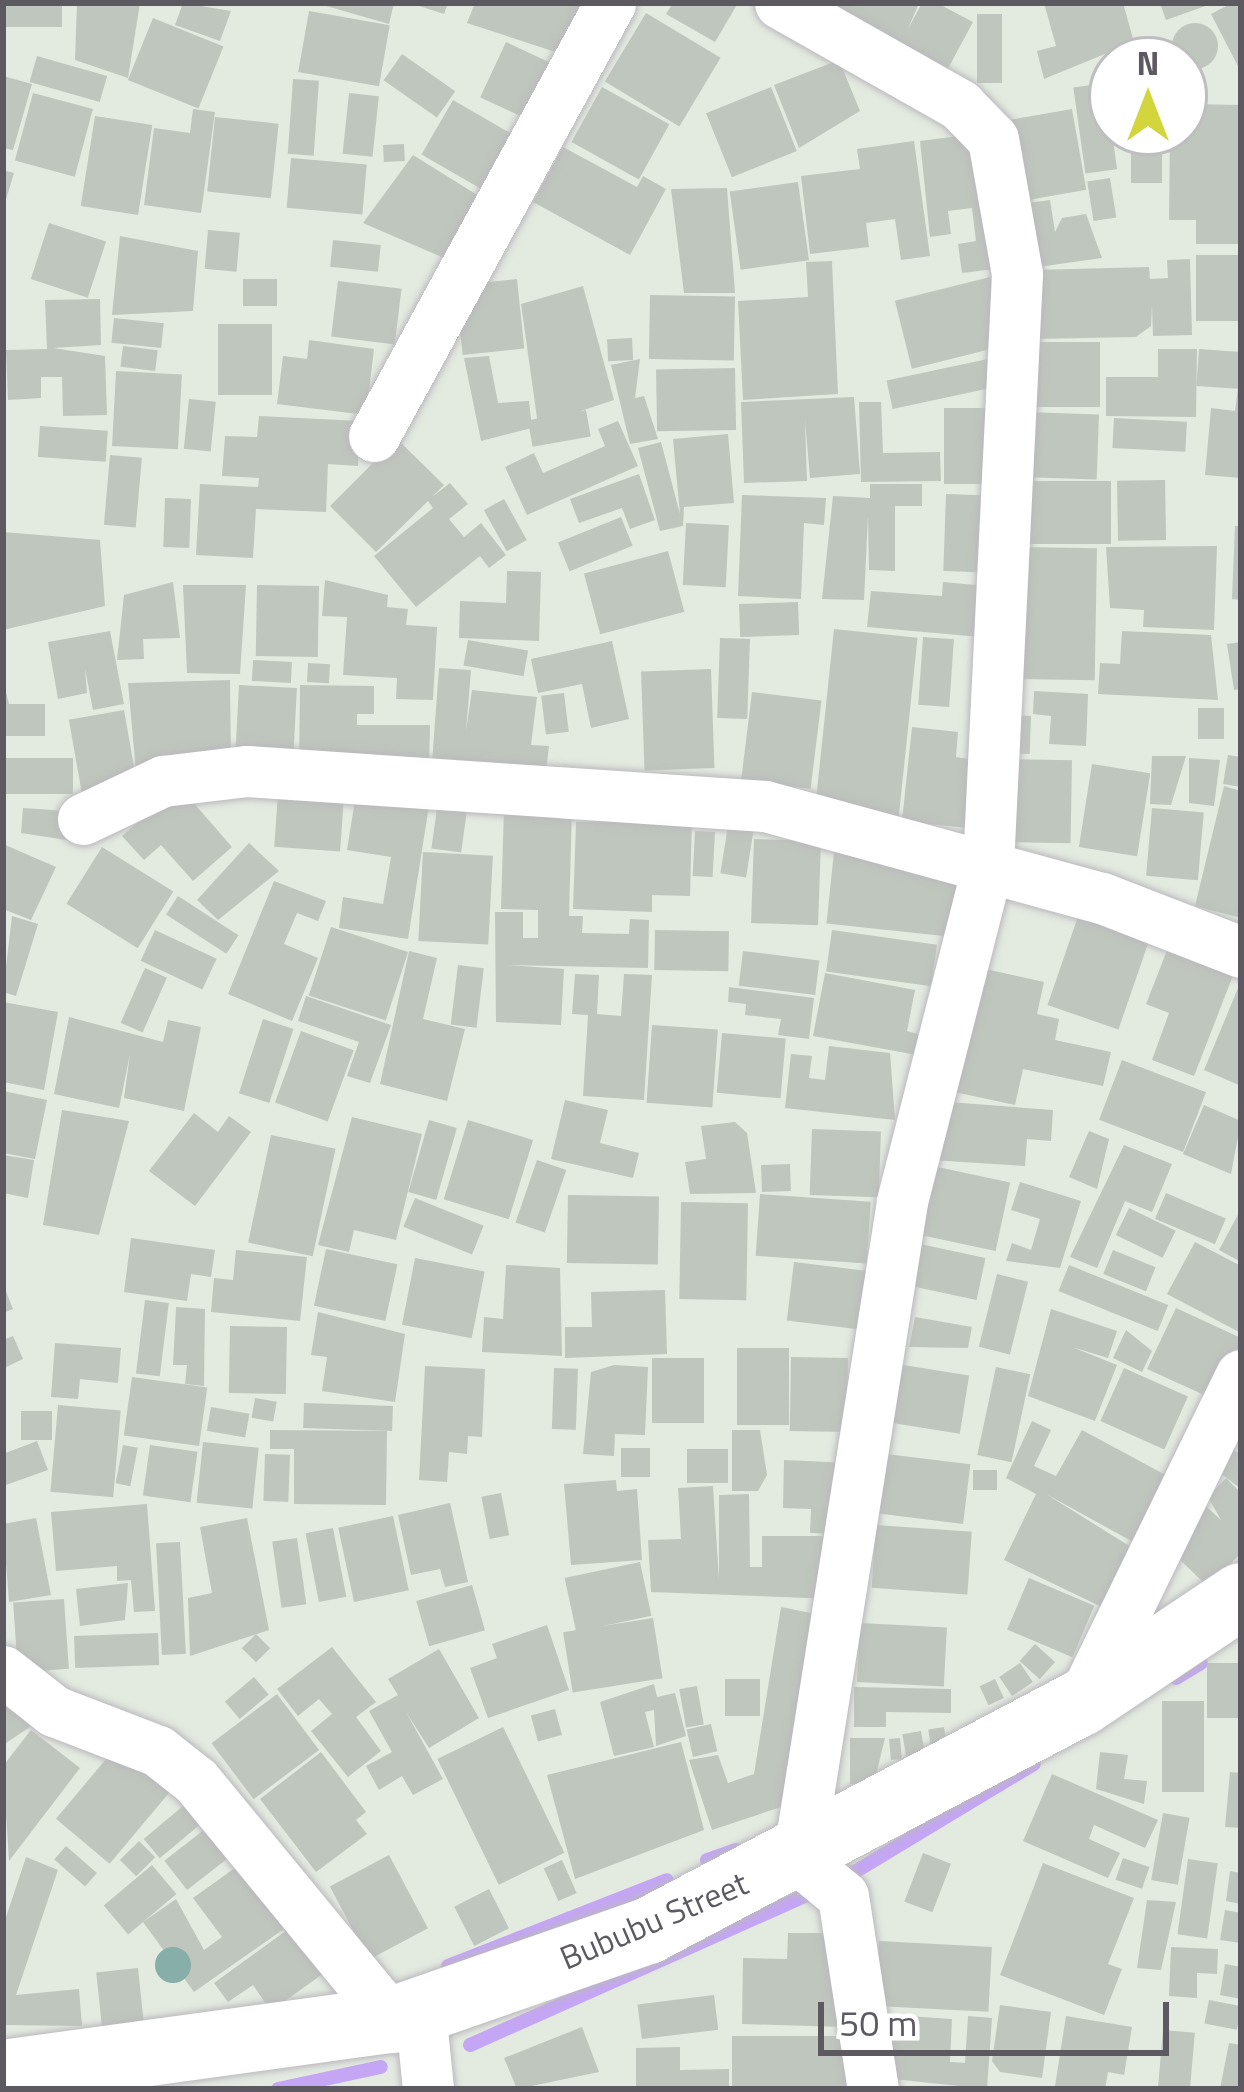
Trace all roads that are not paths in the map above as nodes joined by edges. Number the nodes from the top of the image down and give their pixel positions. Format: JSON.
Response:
{"nodes":[{"id":1,"x":610,"y":3,"type":"edge"},
{"id":2,"x":780,"y":3,"type":"edge"},
{"id":3,"x":374,"y":436,"type":"dead end"},
{"id":4,"x":82,"y":819,"type":"dead end"},
{"id":5,"x":988,"y":864,"type":"junction"},
{"id":6,"x":1241,"y":952,"type":"edge"},
{"id":7,"x":1241,"y":1375,"type":"edge"},
{"id":8,"x":1241,"y":1596,"type":"edge"},
{"id":9,"x":3,"y":1671,"type":"edge"},
{"id":10,"x":1081,"y":1702,"type":"junction"},
{"id":11,"x":798,"y":1859,"type":"junction"},
{"id":12,"x":406,"y":2015,"type":"junction"},
{"id":13,"x":3,"y":2073,"type":"edge"},
{"id":14,"x":428,"y":2089,"type":"edge"},
{"id":15,"x":873,"y":2089,"type":"edge"}],
"edges":[{"from":1,"to":3,"type":"street"},
{"from":2,"to":5,"type":"street"},
{"from":4,"to":5,"type":"street"},
{"from":5,"to":6,"type":"street"},
{"from":5,"to":11,"type":"street"},
{"from":7,"to":10,"type":"street"},
{"from":8,"to":10,"type":"street","name":"Bububu Street"},
{"from":9,"to":12,"type":"street"},
{"from":10,"to":11,"type":"street","name":"Bububu Street"},
{"from":11,"to":12,"type":"street","name":"Bububu Street"},
{"from":11,"to":15,"type":"street"},
{"from":12,"to":13,"type":"street","name":"Bububu Street"},
{"from":12,"to":14,"type":"street"}]}
